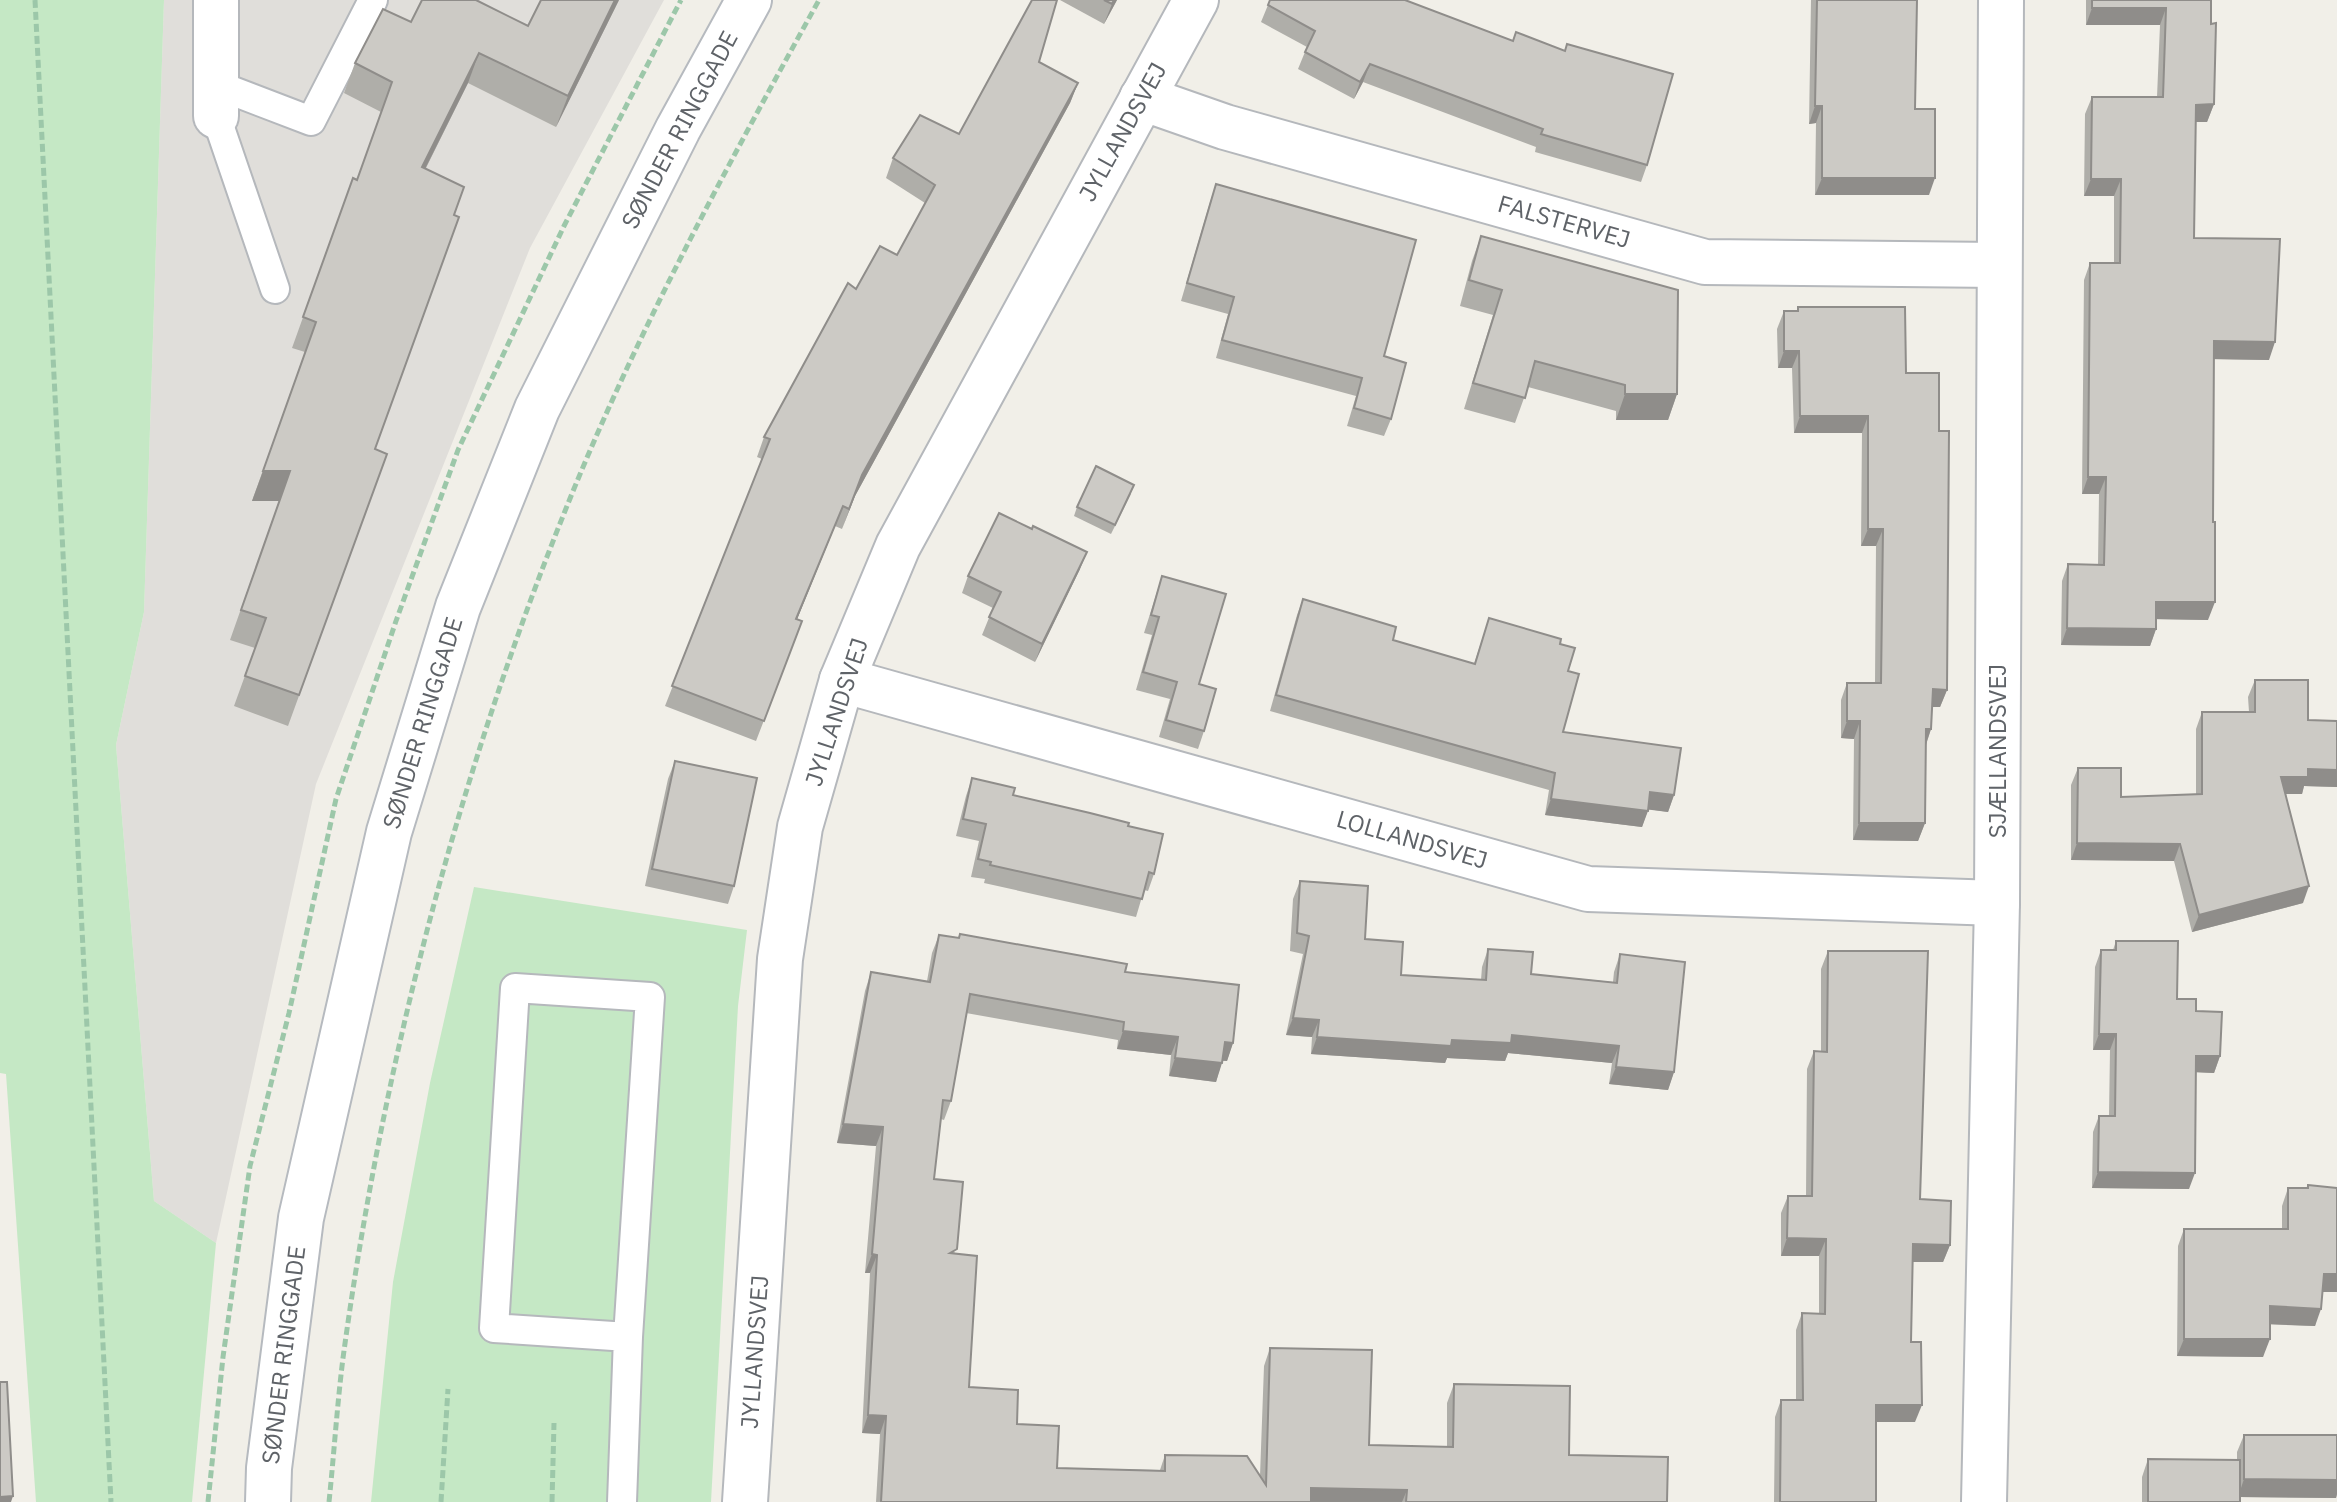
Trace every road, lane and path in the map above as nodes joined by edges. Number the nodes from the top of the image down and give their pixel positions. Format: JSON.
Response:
{"nodes":[{"id":1,"x":35,"y":0,"type":"edge"},
{"id":2,"x":216,"y":0,"type":"edge"},
{"id":3,"x":373,"y":0,"type":"edge"},
{"id":4,"x":749,"y":0,"type":"edge"},
{"id":5,"x":819,"y":0,"type":"edge"},
{"id":6,"x":1196,"y":0,"type":"edge"},
{"id":7,"x":2001,"y":0,"type":"edge"},
{"id":8,"x":1142,"y":98,"type":"junction"},
{"id":9,"x":217,"y":101,"type":"junction"},
{"id":10,"x":1999,"y":265,"type":"junction"},
{"id":11,"x":275,"y":289,"type":"dead end"},
{"id":12,"x":842,"y":680,"type":"junction"},
{"id":13,"x":1997,"y":903,"type":"junction"},
{"id":14,"x":628,"y":1337,"type":"junction"},
{"id":15,"x":448,"y":1389,"type":"dead end"},
{"id":16,"x":554,"y":1423,"type":"dead end"},
{"id":17,"x":111,"y":1502,"type":"edge"},
{"id":18,"x":268,"y":1502,"type":"edge"},
{"id":19,"x":329,"y":1502,"type":"edge"},
{"id":20,"x":441,"y":1502,"type":"edge"},
{"id":21,"x":552,"y":1502,"type":"edge"},
{"id":22,"x":622,"y":1502,"type":"edge"},
{"id":23,"x":745,"y":1502,"type":"edge"},
{"id":24,"x":1984,"y":1502,"type":"edge"}],
"edges":[{"from":1,"to":17,"type":"path"},
{"from":2,"to":9,"type":"street"},
{"from":3,"to":9,"type":"lane"},
{"from":4,"to":18,"type":"street","name":"SØNDER RINGGADE"},
{"from":5,"to":19,"type":"path"},
{"from":6,"to":8,"type":"street","name":"JYLLANDSVEJ"},
{"from":7,"to":10,"type":"street","name":"SJÆLLANDSVEJ"},
{"from":8,"to":10,"type":"street","name":"FALSTERVEJ"},
{"from":8,"to":12,"type":"street","name":"JYLLANDSVEJ"},
{"from":9,"to":11,"type":"lane"},
{"from":10,"to":13,"type":"street","name":"SJÆLLANDSVEJ"},
{"from":12,"to":13,"type":"street","name":"LOLLANDSVEJ"},
{"from":12,"to":23,"type":"street","name":"JYLLANDSVEJ"},
{"from":13,"to":24,"type":"street","name":"SJÆLLANDSVEJ"},
{"from":14,"to":14,"type":"lane"},
{"from":14,"to":22,"type":"lane"},
{"from":15,"to":20,"type":"path"},
{"from":16,"to":21,"type":"path"}]}
